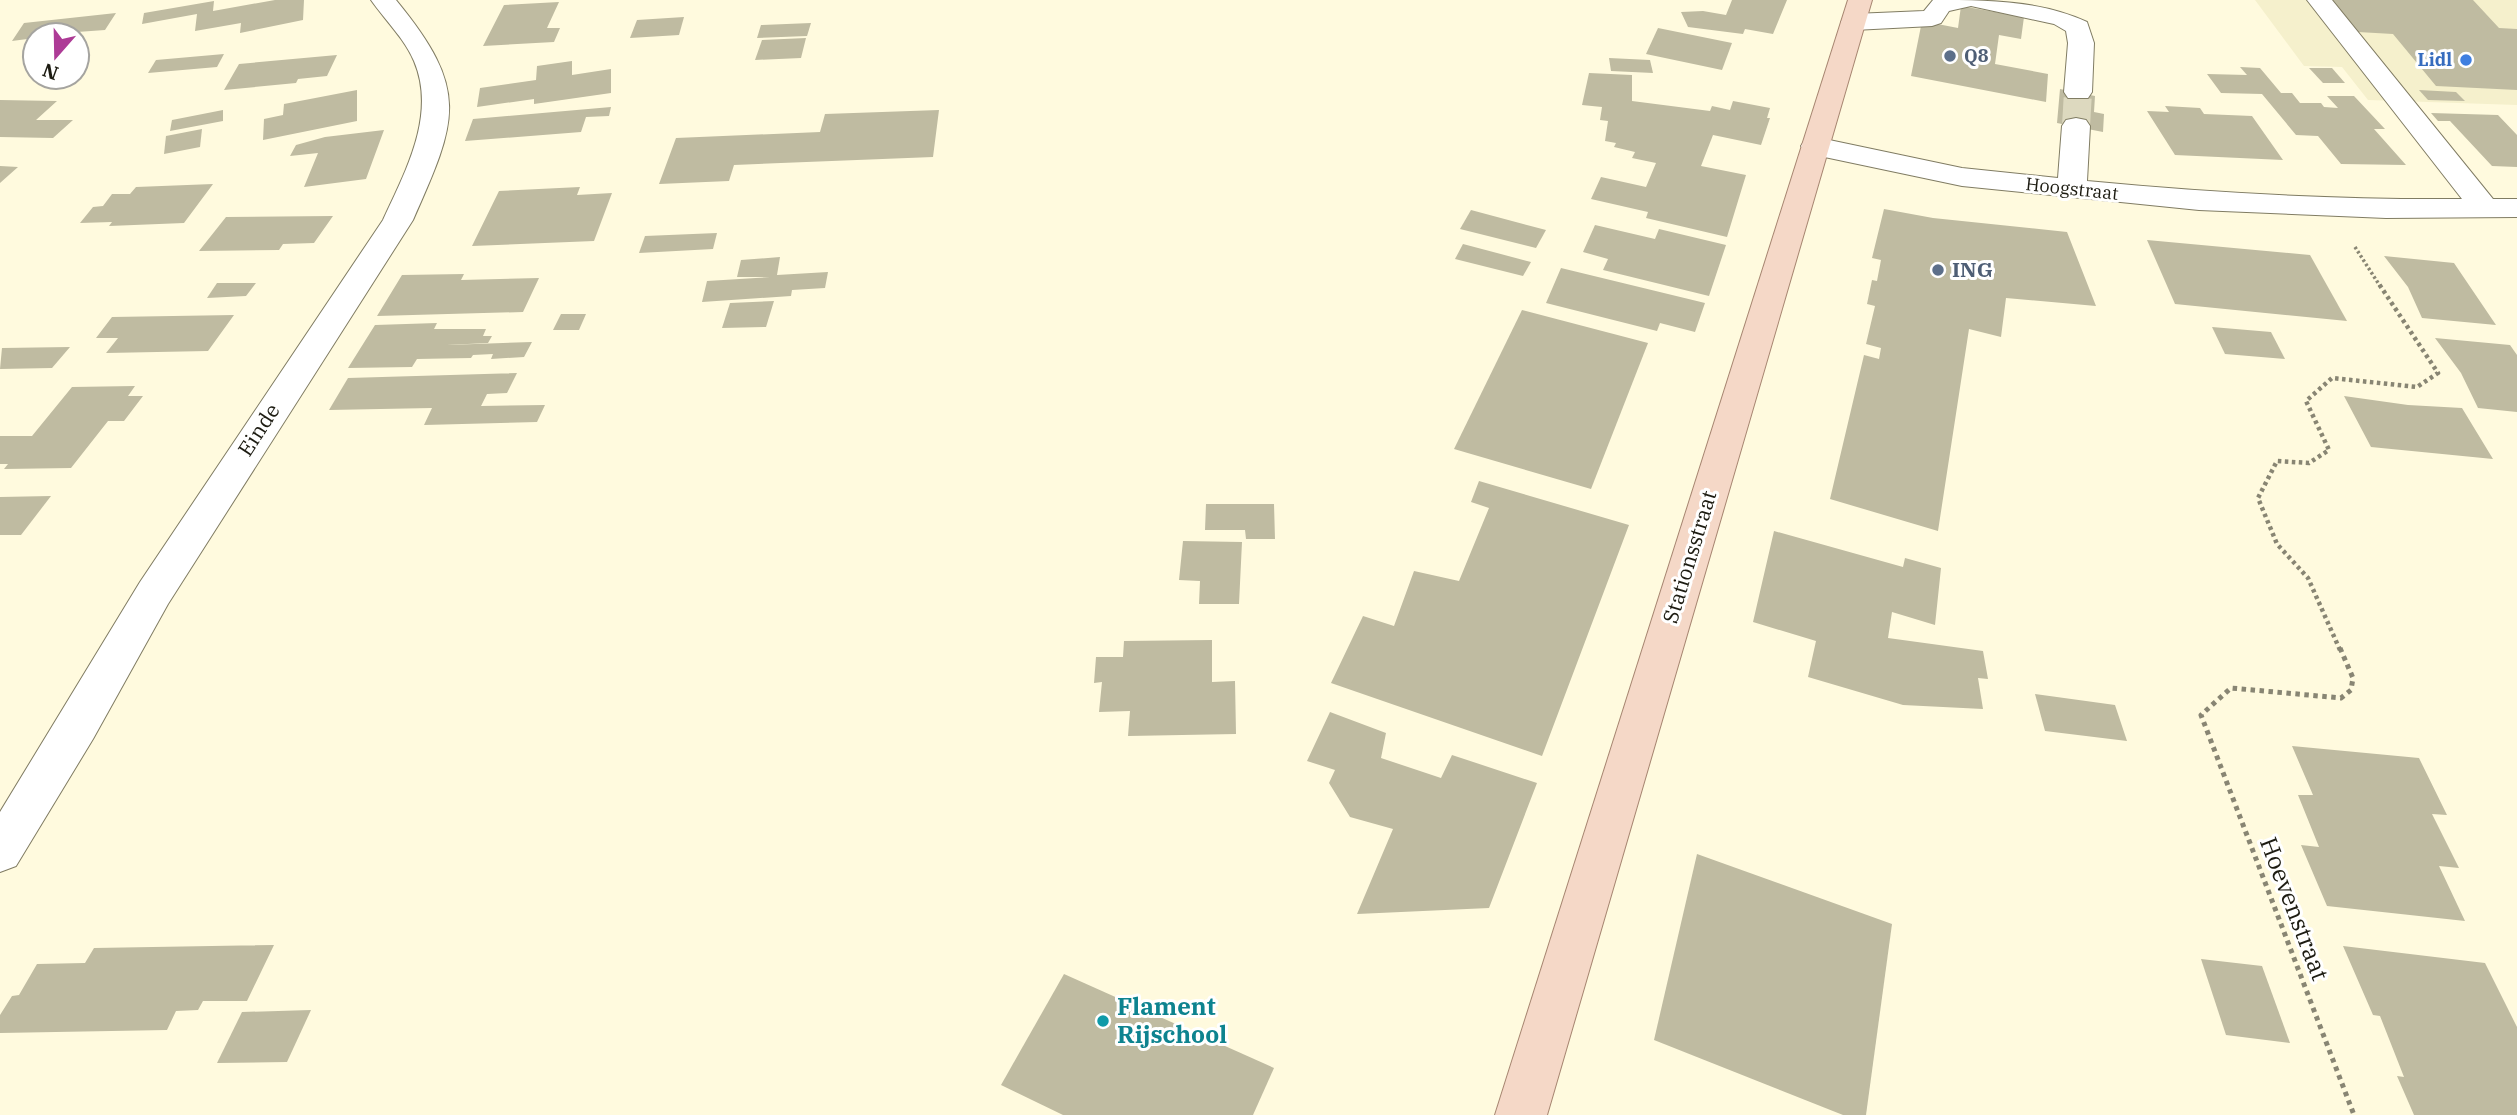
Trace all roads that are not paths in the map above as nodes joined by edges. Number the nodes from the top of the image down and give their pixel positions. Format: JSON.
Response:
{"nodes":[{"id":1,"x":383,"y":0,"type":"edge"},
{"id":2,"x":1964,"y":0,"type":"edge"},
{"id":3,"x":1978,"y":0,"type":"edge"},
{"id":4,"x":2319,"y":0,"type":"edge"},
{"id":5,"x":1857,"y":11,"type":"edge"},
{"id":6,"x":2078,"y":92,"type":"tunnel mouth"},
{"id":7,"x":2076,"y":126,"type":"tunnel mouth"},
{"id":8,"x":1815,"y":146,"type":"junction"},
{"id":9,"x":2072,"y":189,"type":"junction"},
{"id":10,"x":2517,"y":208,"type":"edge"},
{"id":11,"x":2485,"y":209,"type":"junction"},
{"id":12,"x":0,"y":852,"type":"edge"},
{"id":13,"x":1521,"y":1115,"type":"edge"}],
"edges":[{"from":1,"to":12,"type":"street","name":"Einde"},
{"from":2,"to":5,"type":"street"},
{"from":3,"to":6,"type":"street"},
{"from":4,"to":11,"type":"street"},
{"from":5,"to":8,"type":"main road","name":"Stationsstraat"},
{"from":7,"to":9,"type":"street"},
{"from":8,"to":9,"type":"street","name":"Hoogstraat"},
{"from":8,"to":13,"type":"main road","name":"Stationsstraat"},
{"from":9,"to":11,"type":"street","name":"Hoogstraat"},
{"from":10,"to":11,"type":"street","name":"Hoogstraat"}]}
